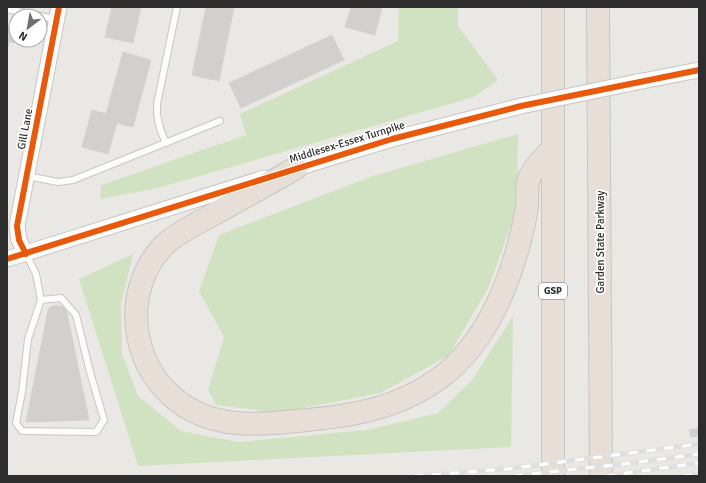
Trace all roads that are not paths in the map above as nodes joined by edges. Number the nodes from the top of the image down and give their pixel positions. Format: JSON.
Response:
{"nodes":[{"id":1,"x":177,"y":7,"type":"edge"},
{"id":2,"x":553,"y":7,"type":"edge"},
{"id":3,"x":598,"y":7,"type":"edge"},
{"id":4,"x":58,"y":13,"type":"edge"},
{"id":5,"x":48,"y":15,"type":"edge"},
{"id":6,"x":699,"y":70,"type":"edge"},
{"id":7,"x":220,"y":121,"type":"dead end"},
{"id":8,"x":166,"y":143,"type":"junction"},
{"id":9,"x":552,"y":149,"type":"junction"},
{"id":10,"x":296,"y":168,"type":"junction"},
{"id":11,"x":26,"y":176,"type":"junction"},
{"id":12,"x":26,"y":254,"type":"junction"},
{"id":13,"x":7,"y":259,"type":"edge"},
{"id":14,"x":41,"y":300,"type":"junction"},
{"id":15,"x":553,"y":476,"type":"edge"},
{"id":16,"x":601,"y":476,"type":"edge"}],
"edges":[{"from":1,"to":8,"type":"lane"},
{"from":2,"to":9,"type":"highway","number":"GSP"},
{"from":3,"to":16,"type":"highway","name":"Garden State Parkway"},
{"from":4,"to":5,"type":"lane"},
{"from":4,"to":11,"type":"street","name":"Gill Lane"},
{"from":6,"to":10,"type":"street","name":"Middlesex-Essex Turnpike","bridge":true},
{"from":7,"to":8,"type":"lane"},
{"from":8,"to":11,"type":"lane"},
{"from":9,"to":10,"type":"highway"},
{"from":9,"to":15,"type":"highway","number":"GSP"},
{"from":10,"to":12,"type":"street","name":"Middlesex-Essex Turnpike"},
{"from":11,"to":12,"type":"street","name":"Gill Lane"},
{"from":12,"to":13,"type":"street","name":"Middlesex-Essex Turnpike"},
{"from":12,"to":14,"type":"lane"},
{"from":14,"to":14,"type":"lane"}]}
